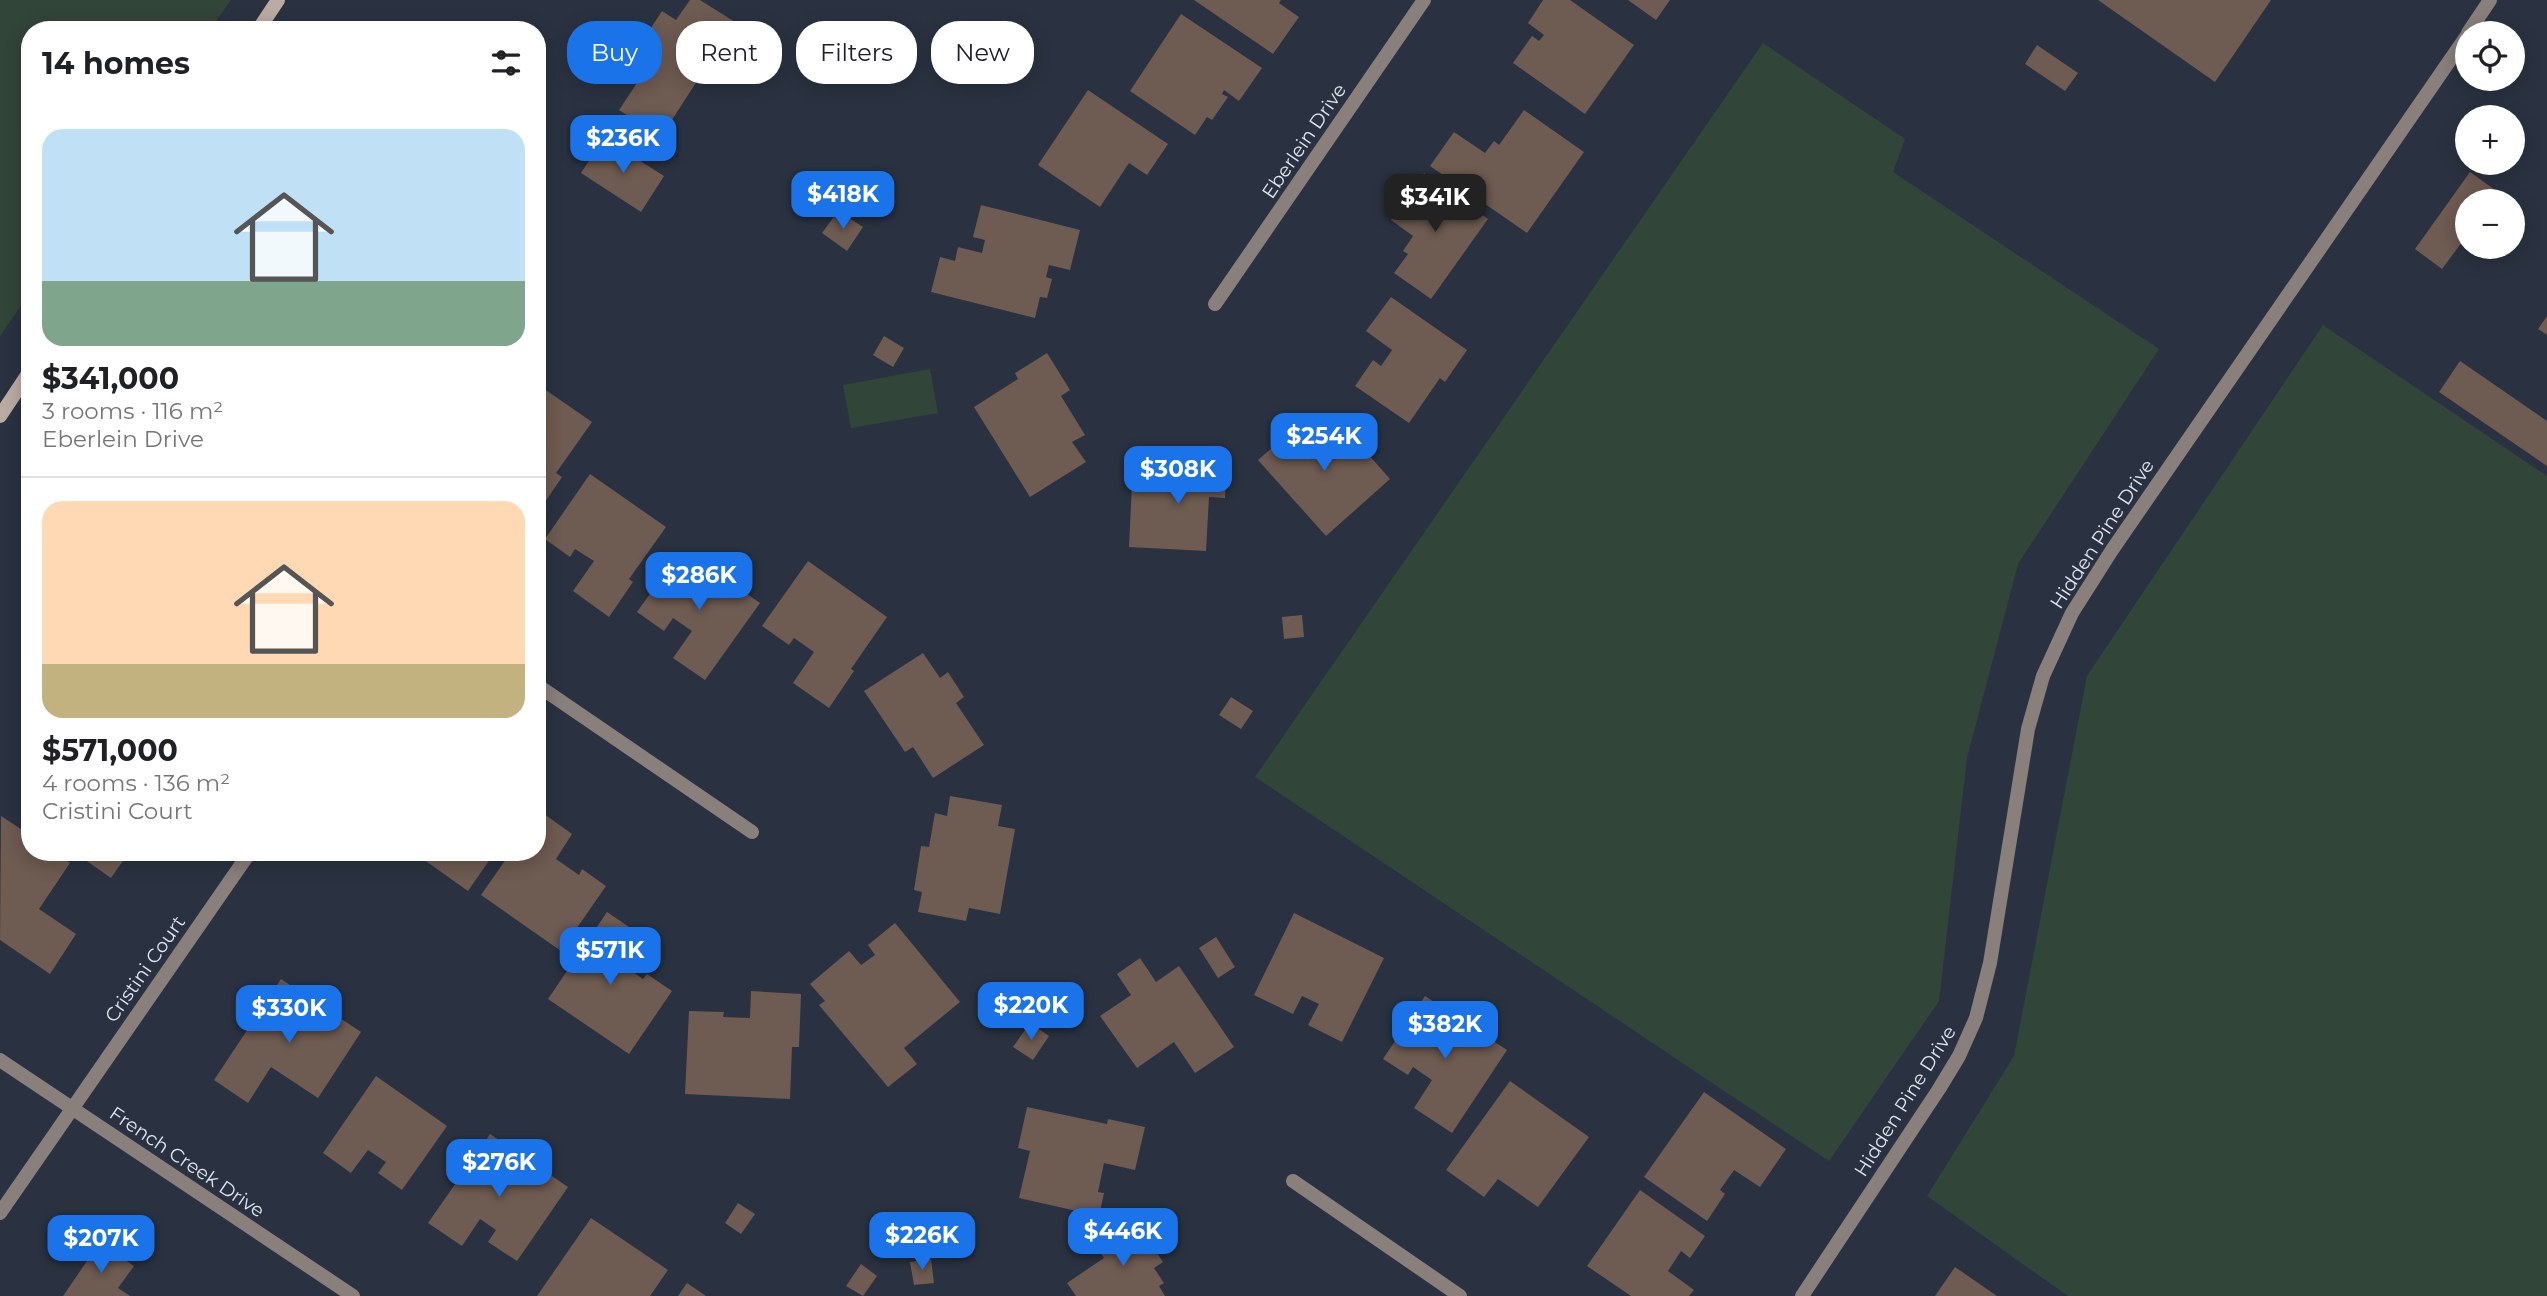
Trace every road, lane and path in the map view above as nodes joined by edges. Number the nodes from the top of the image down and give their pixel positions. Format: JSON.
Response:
{"nodes":[{"id":1,"x":278,"y":0,"type":"edge"},
{"id":2,"x":1424,"y":0,"type":"edge"},
{"id":3,"x":2490,"y":0,"type":"edge"},
{"id":4,"x":264,"y":21,"type":"edge"},
{"id":5,"x":2476,"y":21,"type":"edge"},
{"id":6,"x":2455,"y":52,"type":"edge"},
{"id":7,"x":1215,"y":303,"type":"dead end"},
{"id":8,"x":21,"y":384,"type":"edge"},
{"id":9,"x":0,"y":416,"type":"edge"},
{"id":10,"x":546,"y":691,"type":"edge"},
{"id":11,"x":752,"y":832,"type":"dead end"},
{"id":12,"x":244,"y":861,"type":"edge"},
{"id":13,"x":0,"y":1060,"type":"edge"},
{"id":14,"x":72,"y":1108,"type":"junction"},
{"id":15,"x":1293,"y":1181,"type":"dead end"},
{"id":16,"x":0,"y":1213,"type":"edge"},
{"id":17,"x":353,"y":1296,"type":"edge"},
{"id":18,"x":1460,"y":1296,"type":"edge"},
{"id":19,"x":1802,"y":1296,"type":"edge"}],
"edges":[{"from":1,"to":4,"type":"street"},
{"from":2,"to":7,"type":"street","name":"Eberlein Drive"},
{"from":3,"to":5,"type":"street","name":"Hidden Pine Drive"},
{"from":6,"to":19,"type":"street","name":"Hidden Pine Drive"},
{"from":8,"to":9,"type":"street"},
{"from":10,"to":11,"type":"street"},
{"from":12,"to":14,"type":"street","name":"Cristini Court"},
{"from":13,"to":14,"type":"street","name":"French Creek Drive"},
{"from":14,"to":16,"type":"street","name":"Cristini Court"},
{"from":14,"to":17,"type":"street","name":"French Creek Drive"},
{"from":15,"to":18,"type":"street"}]}
